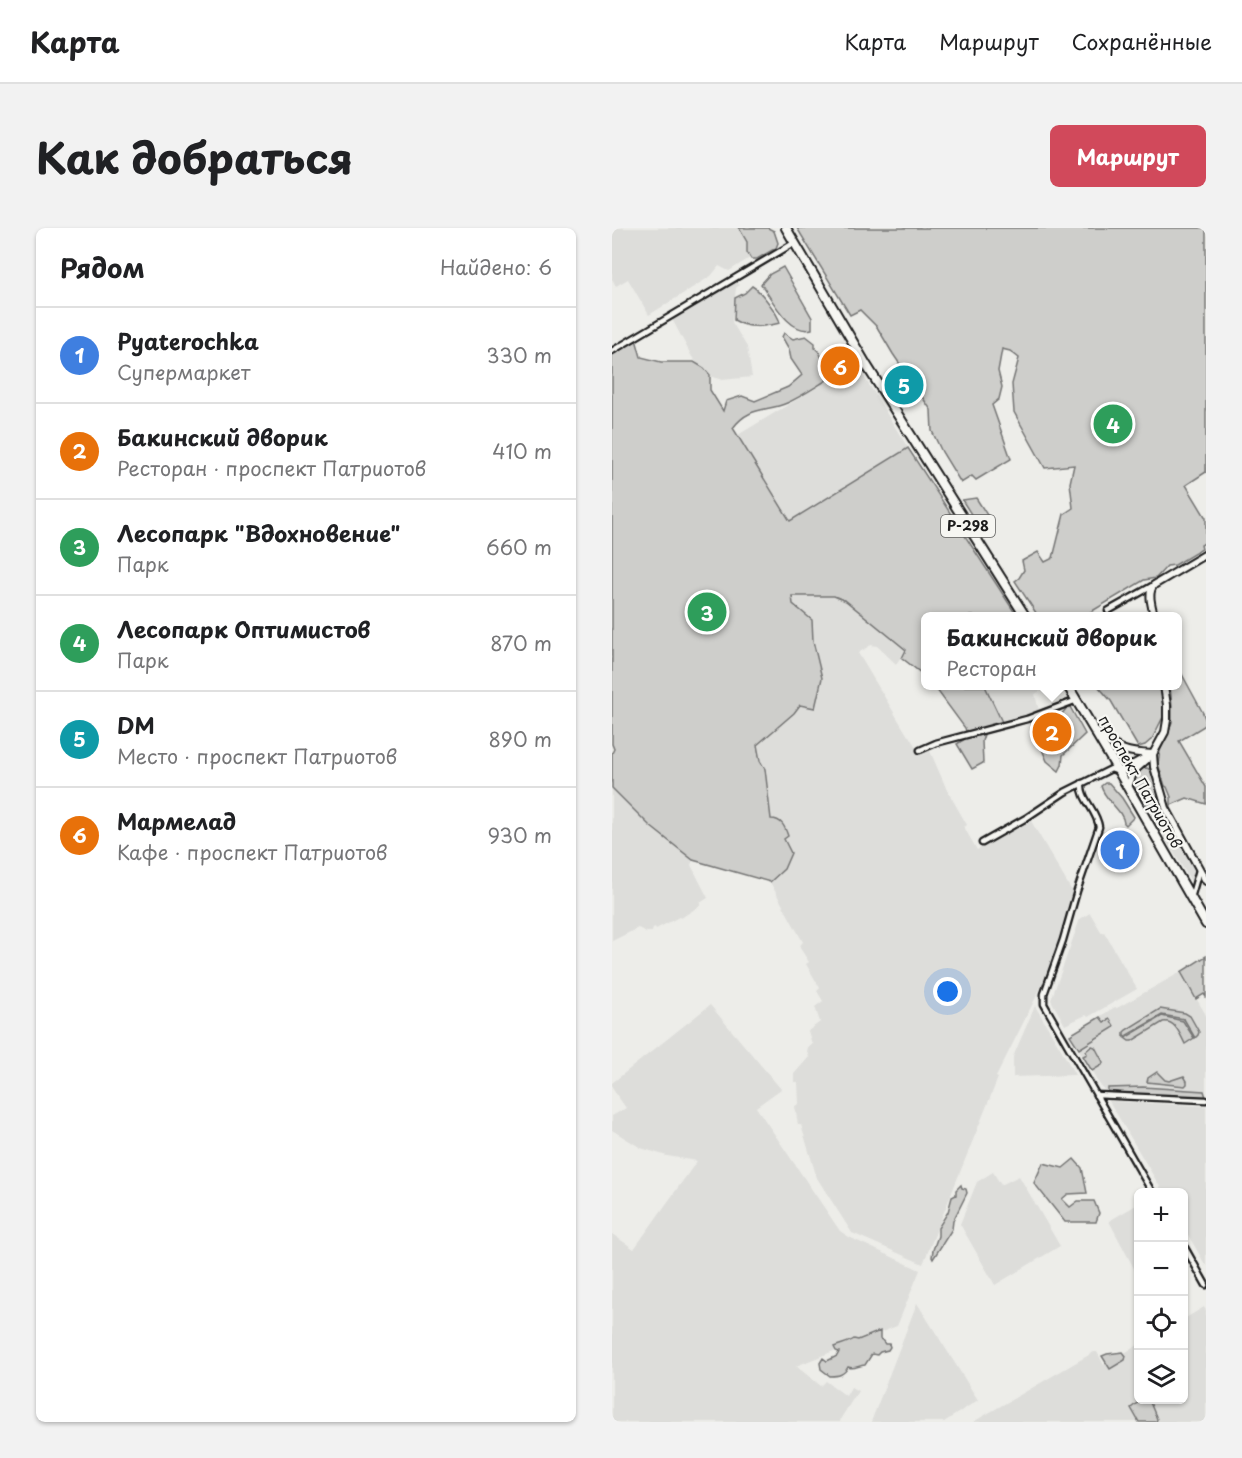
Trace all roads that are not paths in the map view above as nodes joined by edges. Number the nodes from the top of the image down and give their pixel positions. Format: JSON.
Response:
{"nodes":[{"id":1,"x":786,"y":228,"type":"edge"},
{"id":2,"x":794,"y":243,"type":"junction"},
{"id":3,"x":612,"y":351,"type":"edge"},
{"id":4,"x":1206,"y":554,"type":"edge"},
{"id":5,"x":1154,"y":585,"type":"junction"},
{"id":6,"x":1022,"y":612,"type":"edge"},
{"id":7,"x":1108,"y":612,"type":"dead end"},
{"id":8,"x":1153,"y":612,"type":"edge"},
{"id":9,"x":1071,"y":690,"type":"edge"},
{"id":10,"x":1165,"y":690,"type":"edge"},
{"id":11,"x":1077,"y":700,"type":"junction"},
{"id":12,"x":1095,"y":730,"type":"junction"},
{"id":13,"x":920,"y":750,"type":"dead end"},
{"id":14,"x":1154,"y":754,"type":"junction"},
{"id":15,"x":1119,"y":772,"type":"junction"},
{"id":16,"x":1082,"y":783,"type":"junction"},
{"id":17,"x":1128,"y":787,"type":"junction"},
{"id":18,"x":982,"y":843,"type":"dead end"},
{"id":19,"x":1199,"y":870,"type":"junction"},
{"id":20,"x":1206,"y":880,"type":"edge"},
{"id":21,"x":1191,"y":898,"type":"junction"},
{"id":22,"x":1203,"y":914,"type":"edge"},
{"id":23,"x":1206,"y":924,"type":"edge"},
{"id":24,"x":1096,"y":1095,"type":"junction"},
{"id":25,"x":1206,"y":1100,"type":"edge"},
{"id":26,"x":1150,"y":1188,"type":"edge"},
{"id":27,"x":1188,"y":1253,"type":"edge"},
{"id":28,"x":1206,"y":1285,"type":"edge"}],
"edges":[{"from":1,"to":2,"type":"highway","number":"Р-298"},
{"from":2,"to":3,"type":"street"},
{"from":2,"to":6,"type":"highway","number":"Р-298"},
{"from":4,"to":5,"type":"street"},
{"from":5,"to":7,"type":"street"},
{"from":5,"to":8,"type":"street"},
{"from":9,"to":11,"type":"highway","name":"проспект Патриотов"},
{"from":10,"to":14,"type":"street","name":"проспект Патриотов"},
{"from":11,"to":12,"type":"highway","name":"проспект Патриотов"},
{"from":11,"to":13,"type":"street"},
{"from":12,"to":14,"type":"street","name":"проспект Патриотов"},
{"from":12,"to":15,"type":"highway","name":"проспект Патриотов"},
{"from":14,"to":15,"type":"street"},
{"from":14,"to":17,"type":"street"},
{"from":14,"to":19,"type":"street","name":"проспект Патриотов"},
{"from":15,"to":16,"type":"street"},
{"from":15,"to":17,"type":"highway","name":"проспект Патриотов"},
{"from":16,"to":18,"type":"street"},
{"from":16,"to":24,"type":"street"},
{"from":17,"to":21,"type":"highway","name":"проспект Патриотов"},
{"from":19,"to":20,"type":"street","name":"проспект Патриотов"},
{"from":19,"to":21,"type":"street"},
{"from":21,"to":22,"type":"highway","name":"проспект Патриотов"},
{"from":22,"to":23,"type":"highway","name":"проспект Патриотов"},
{"from":24,"to":25,"type":"street"},
{"from":24,"to":26,"type":"street"},
{"from":27,"to":28,"type":"street"}]}
